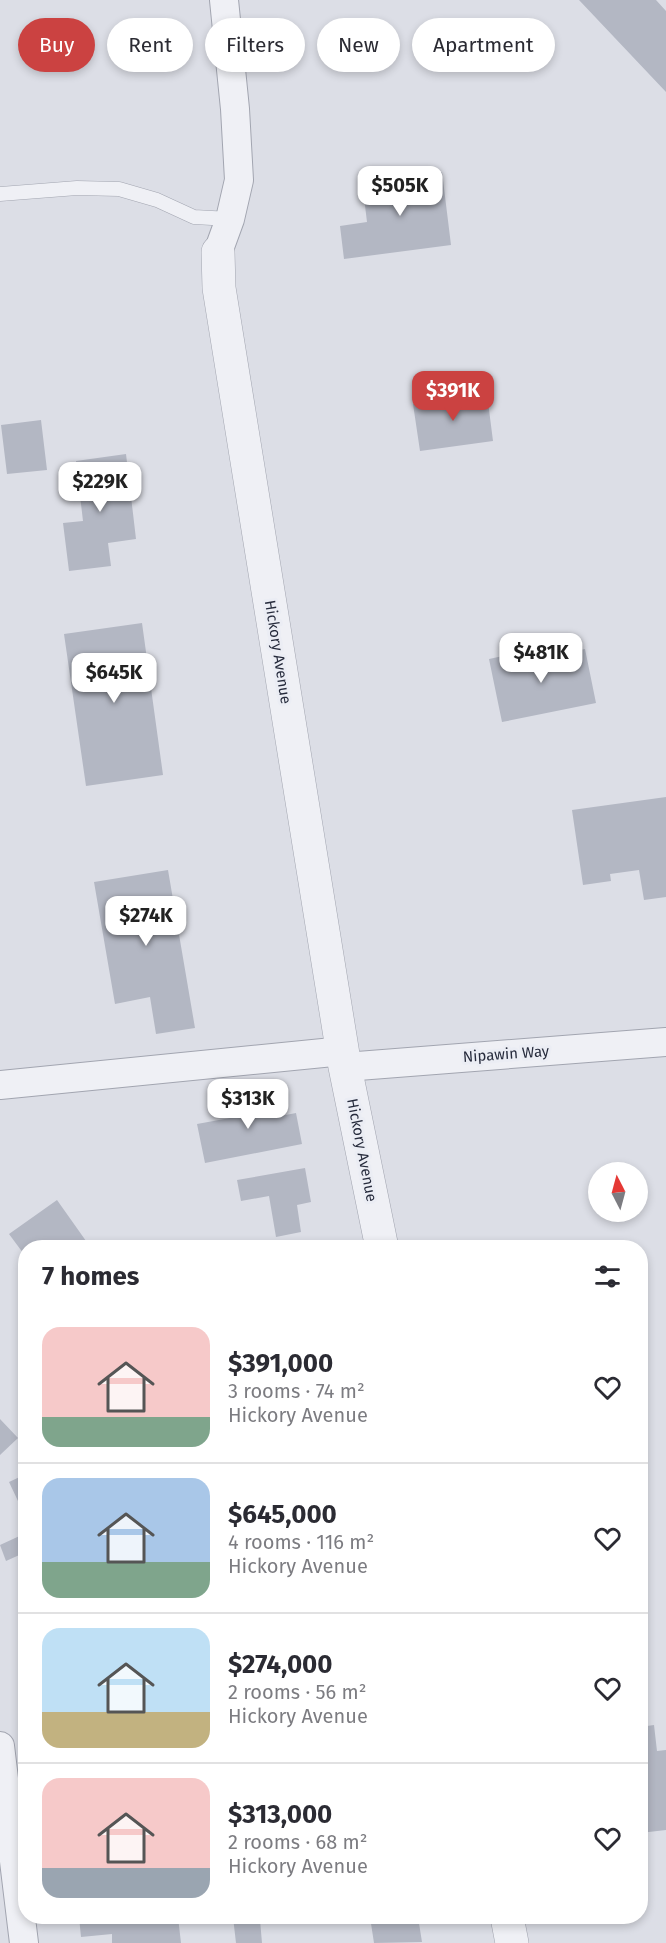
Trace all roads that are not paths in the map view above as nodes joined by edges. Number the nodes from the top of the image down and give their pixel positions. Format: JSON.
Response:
{"nodes":[{"id":1,"x":224,"y":0,"type":"edge"},
{"id":2,"x":0,"y":194,"type":"edge"},
{"id":3,"x":230,"y":219,"type":"junction"},
{"id":4,"x":218,"y":252,"type":"joint"},
{"id":5,"x":666,"y":1042,"type":"edge"},
{"id":6,"x":344,"y":1059,"type":"junction"},
{"id":7,"x":0,"y":1085,"type":"edge"},
{"id":8,"x":379,"y":1240,"type":"edge"},
{"id":9,"x":0,"y":1746,"type":"edge"},
{"id":10,"x":18,"y":1894,"type":"edge"},
{"id":11,"x":22,"y":1924,"type":"edge"},
{"id":12,"x":508,"y":1924,"type":"edge"},
{"id":13,"x":24,"y":1943,"type":"edge"},
{"id":14,"x":512,"y":1943,"type":"edge"}],
"edges":[{"from":1,"to":3,"type":"street"},
{"from":2,"to":3,"type":"lane"},
{"from":3,"to":4,"type":"street"},
{"from":4,"to":6,"type":"street","name":"Hickory Avenue"},
{"from":5,"to":6,"type":"street","name":"Nipawin Way"},
{"from":6,"to":7,"type":"street"},
{"from":6,"to":8,"type":"street","name":"Hickory Avenue"},
{"from":9,"to":10,"type":"street"},
{"from":11,"to":13,"type":"street"},
{"from":12,"to":14,"type":"street"}]}
